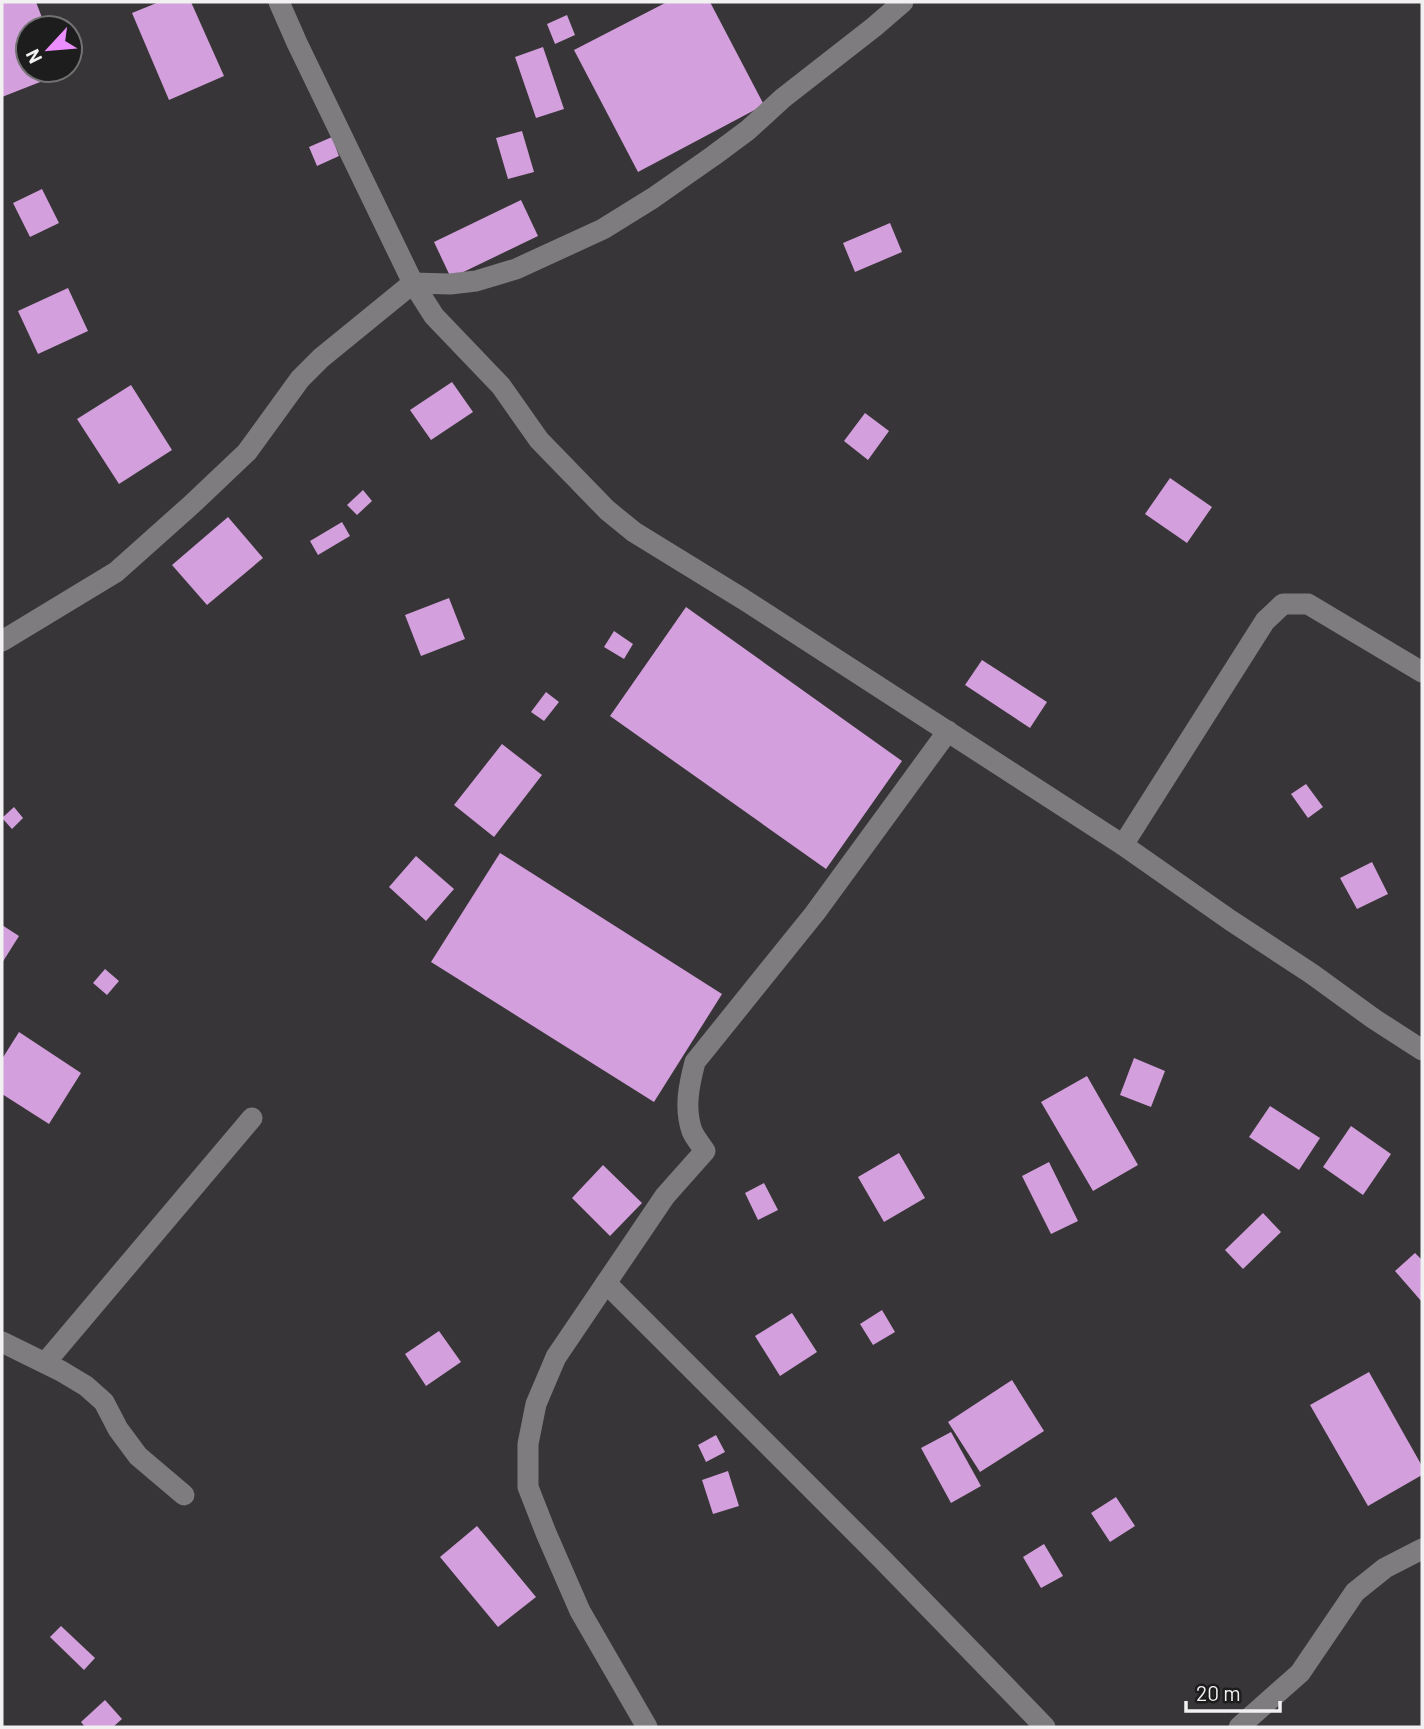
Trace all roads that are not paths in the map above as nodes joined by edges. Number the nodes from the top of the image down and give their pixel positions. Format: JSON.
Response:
{"nodes":[{"id":1,"x":279,"y":2,"type":"edge"},
{"id":2,"x":903,"y":2,"type":"edge"},
{"id":3,"x":413,"y":283,"type":"junction"},
{"id":4,"x":2,"y":640,"type":"edge"},
{"id":5,"x":1422,"y":672,"type":"edge"},
{"id":6,"x":948,"y":731,"type":"junction"},
{"id":7,"x":1123,"y":845,"type":"junction"},
{"id":8,"x":1422,"y":1050,"type":"edge"},
{"id":9,"x":252,"y":1118,"type":"dead end"},
{"id":10,"x":606,"y":1283,"type":"junction"},
{"id":11,"x":2,"y":1342,"type":"edge"},
{"id":12,"x":45,"y":1363,"type":"junction"},
{"id":13,"x":184,"y":1495,"type":"dead end"},
{"id":14,"x":1422,"y":1549,"type":"edge"},
{"id":15,"x":647,"y":1727,"type":"edge"},
{"id":16,"x":1045,"y":1727,"type":"edge"},
{"id":17,"x":1239,"y":1727,"type":"edge"}],
"edges":[{"from":1,"to":3,"type":"street"},
{"from":2,"to":3,"type":"street"},
{"from":3,"to":4,"type":"street"},
{"from":3,"to":6,"type":"street"},
{"from":5,"to":7,"type":"street"},
{"from":6,"to":7,"type":"street"},
{"from":6,"to":10,"type":"street"},
{"from":7,"to":8,"type":"street"},
{"from":9,"to":12,"type":"street"},
{"from":10,"to":15,"type":"street"},
{"from":10,"to":16,"type":"street"},
{"from":11,"to":12,"type":"street"},
{"from":12,"to":13,"type":"street"},
{"from":14,"to":17,"type":"street"}]}
